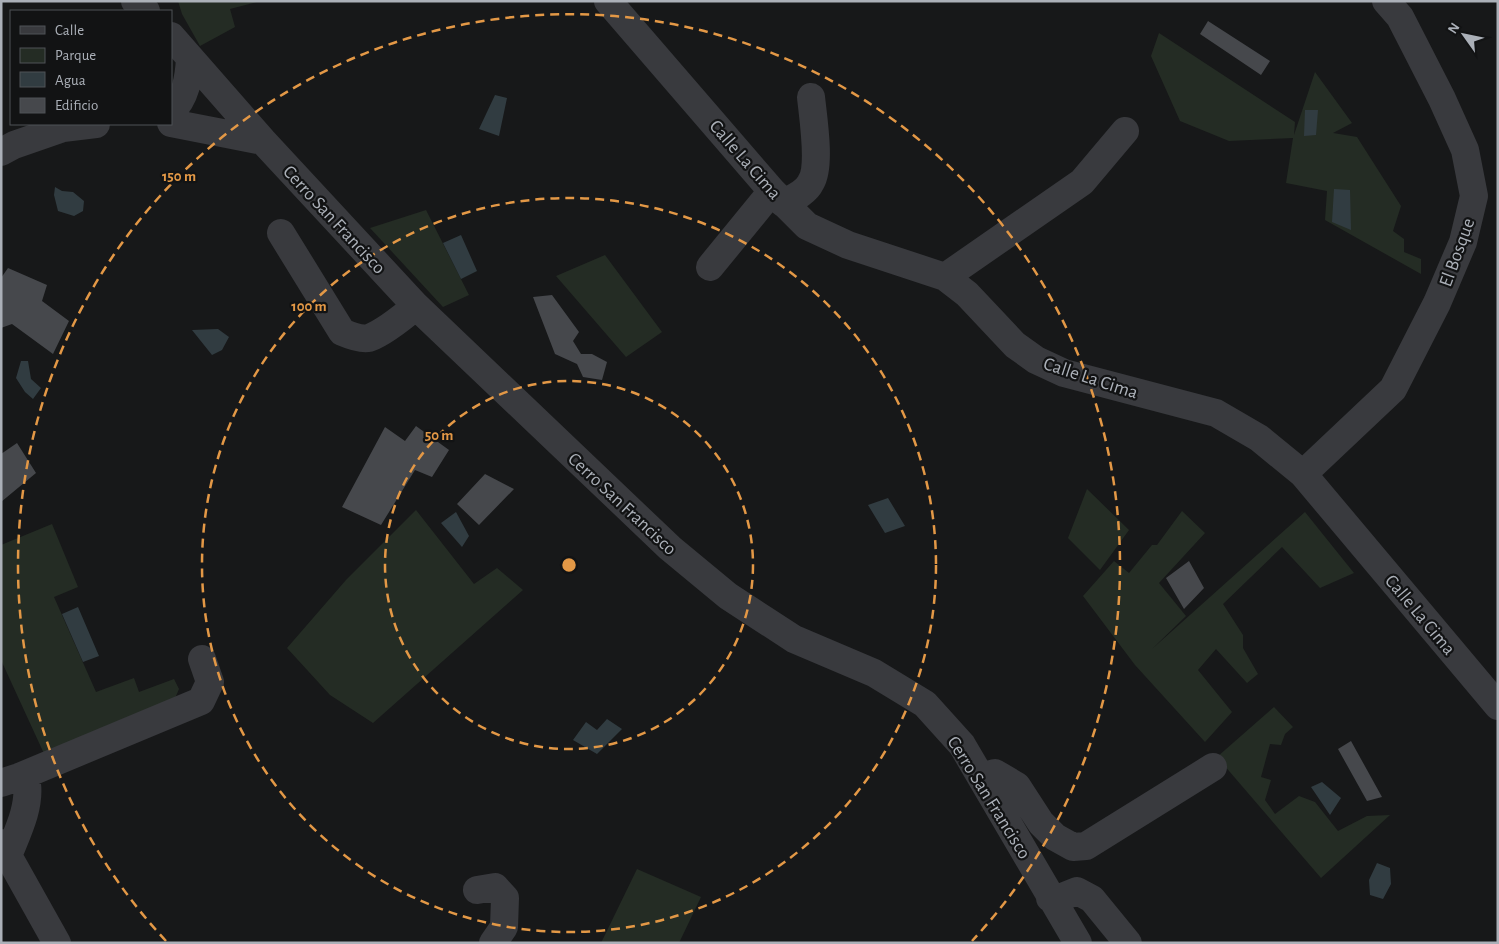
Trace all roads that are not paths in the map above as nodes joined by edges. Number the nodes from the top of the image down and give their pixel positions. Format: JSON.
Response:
{"nodes":[{"id":1,"x":135,"y":1,"type":"edge"},
{"id":2,"x":608,"y":1,"type":"edge"},
{"id":3,"x":1386,"y":1,"type":"edge"},
{"id":4,"x":145,"y":10,"type":"edge"},
{"id":5,"x":172,"y":37,"type":"edge"},
{"id":6,"x":190,"y":58,"type":"junction"},
{"id":7,"x":811,"y":97,"type":"dead end"},
{"id":8,"x":172,"y":111,"type":"edge"},
{"id":9,"x":172,"y":123,"type":"edge"},
{"id":10,"x":88,"y":125,"type":"edge"},
{"id":11,"x":1125,"y":131,"type":"dead end"},
{"id":12,"x":263,"y":141,"type":"junction"},
{"id":13,"x":1,"y":152,"type":"edge"},
{"id":14,"x":778,"y":197,"type":"junction"},
{"id":15,"x":281,"y":233,"type":"dead end"},
{"id":16,"x":710,"y":267,"type":"dead end"},
{"id":17,"x":945,"y":277,"type":"junction"},
{"id":18,"x":416,"y":306,"type":"junction"},
{"id":19,"x":1303,"y":474,"type":"junction"},
{"id":20,"x":202,"y":659,"type":"dead end"},
{"id":21,"x":1498,"y":706,"type":"edge"},
{"id":22,"x":1213,"y":767,"type":"dead end"},
{"id":23,"x":981,"y":776,"type":"junction"},
{"id":24,"x":10,"y":780,"type":"edge"},
{"id":25,"x":5,"y":849,"type":"edge"},
{"id":26,"x":477,"y":890,"type":"dead end"},
{"id":27,"x":1050,"y":898,"type":"junction"},
{"id":28,"x":57,"y":943,"type":"edge"},
{"id":29,"x":493,"y":943,"type":"edge"},
{"id":30,"x":1078,"y":943,"type":"edge"},
{"id":31,"x":1128,"y":943,"type":"edge"}],
"edges":[{"from":1,"to":4,"type":"street"},
{"from":2,"to":14,"type":"street","name":"Calle La Cima"},
{"from":3,"to":19,"type":"street","name":"El Bosque"},
{"from":5,"to":6,"type":"street","name":"Cerro San Francisco"},
{"from":6,"to":8,"type":"street"},
{"from":6,"to":12,"type":"street","name":"Cerro San Francisco"},
{"from":7,"to":14,"type":"street"},
{"from":9,"to":12,"type":"street"},
{"from":10,"to":13,"type":"street"},
{"from":11,"to":17,"type":"street"},
{"from":12,"to":18,"type":"street","name":"Cerro San Francisco"},
{"from":14,"to":16,"type":"street"},
{"from":14,"to":17,"type":"street","name":"Calle La Cima"},
{"from":15,"to":18,"type":"street"},
{"from":17,"to":19,"type":"street","name":"Calle La Cima"},
{"from":18,"to":23,"type":"street","name":"Cerro San Francisco"},
{"from":19,"to":21,"type":"street","name":"Calle La Cima"},
{"from":20,"to":24,"type":"street"},
{"from":22,"to":23,"type":"street"},
{"from":23,"to":27,"type":"street","name":"Cerro San Francisco"},
{"from":24,"to":25,"type":"street"},
{"from":25,"to":28,"type":"street"},
{"from":26,"to":29,"type":"street"},
{"from":27,"to":30,"type":"street","name":"Cerro San Francisco"},
{"from":27,"to":31,"type":"street"}]}
